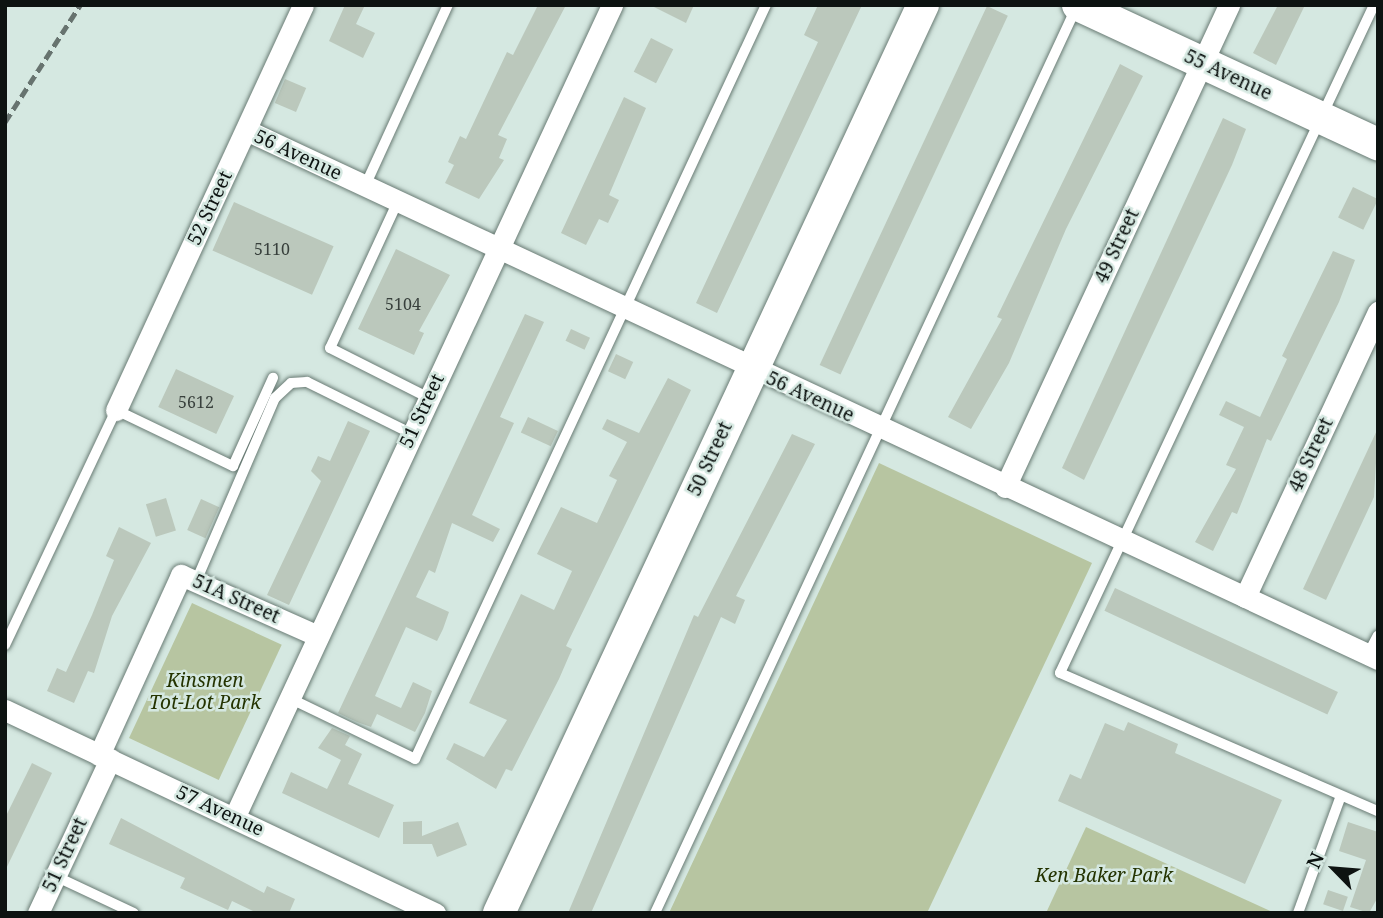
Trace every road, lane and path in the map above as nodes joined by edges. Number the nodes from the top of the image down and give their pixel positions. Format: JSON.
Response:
{"nodes":[{"id":1,"x":303,"y":5,"type":"edge"},
{"id":2,"x":448,"y":5,"type":"edge"},
{"id":3,"x":612,"y":5,"type":"edge"},
{"id":4,"x":766,"y":5,"type":"edge"},
{"id":5,"x":923,"y":5,"type":"edge"},
{"id":6,"x":1078,"y":5,"type":"edge"},
{"id":7,"x":1229,"y":5,"type":"edge"},
{"id":8,"x":1374,"y":5,"type":"edge"},
{"id":9,"x":1202,"y":63,"type":"junction"},
{"id":10,"x":1322,"y":118,"type":"junction"},
{"id":11,"x":246,"y":130,"type":"junction"},
{"id":12,"x":1378,"y":144,"type":"edge"},
{"id":13,"x":365,"y":186,"type":"junction"},
{"id":14,"x":398,"y":201,"type":"junction"},
{"id":15,"x":498,"y":248,"type":"junction"},
{"id":16,"x":622,"y":308,"type":"junction"},
{"id":17,"x":1378,"y":312,"type":"edge"},
{"id":18,"x":751,"y":370,"type":"junction"},
{"id":19,"x":273,"y":378,"type":"dead end"},
{"id":20,"x":429,"y":398,"type":"junction"},
{"id":21,"x":116,"y":410,"type":"junction"},
{"id":22,"x":881,"y":430,"type":"junction"},
{"id":23,"x":412,"y":434,"type":"junction"},
{"id":24,"x":1004,"y":487,"type":"junction"},
{"id":25,"x":1123,"y":541,"type":"junction"},
{"id":26,"x":197,"y":579,"type":"junction"},
{"id":27,"x":1245,"y":597,"type":"junction"},
{"id":28,"x":1378,"y":635,"type":"edge"},
{"id":29,"x":318,"y":636,"type":"junction"},
{"id":30,"x":5,"y":645,"type":"edge"},
{"id":31,"x":1373,"y":657,"type":"edge"},
{"id":32,"x":289,"y":698,"type":"junction"},
{"id":33,"x":5,"y":710,"type":"edge"},
{"id":34,"x":104,"y":757,"type":"junction"},
{"id":35,"x":1340,"y":798,"type":"junction"},
{"id":36,"x":1378,"y":811,"type":"edge"},
{"id":37,"x":234,"y":818,"type":"junction"},
{"id":38,"x":55,"y":876,"type":"junction"},
{"id":39,"x":38,"y":913,"type":"edge"},
{"id":40,"x":134,"y":913,"type":"edge"},
{"id":41,"x":435,"y":913,"type":"edge"},
{"id":42,"x":499,"y":913,"type":"edge"},
{"id":43,"x":655,"y":913,"type":"edge"},
{"id":44,"x":1298,"y":913,"type":"edge"}],
"edges":[{"from":1,"to":11,"type":"street","name":"52 Street"},
{"from":2,"to":13,"type":"lane"},
{"from":3,"to":15,"type":"street","name":"51 Street"},
{"from":4,"to":16,"type":"lane"},
{"from":5,"to":18,"type":"street","name":"50 Street"},
{"from":6,"to":9,"type":"street","name":"55 Avenue"},
{"from":6,"to":22,"type":"lane"},
{"from":7,"to":9,"type":"street","name":"49 Street"},
{"from":8,"to":10,"type":"lane"},
{"from":9,"to":10,"type":"street","name":"55 Avenue"},
{"from":9,"to":24,"type":"street","name":"49 Street"},
{"from":10,"to":12,"type":"street","name":"55 Avenue"},
{"from":10,"to":25,"type":"lane"},
{"from":11,"to":13,"type":"street","name":"56 Avenue"},
{"from":11,"to":21,"type":"street","name":"52 Street"},
{"from":13,"to":14,"type":"street","name":"56 Avenue"},
{"from":14,"to":15,"type":"street","name":"56 Avenue"},
{"from":14,"to":20,"type":"lane"},
{"from":15,"to":16,"type":"street","name":"56 Avenue"},
{"from":15,"to":20,"type":"street","name":"51 Street"},
{"from":16,"to":18,"type":"street","name":"56 Avenue"},
{"from":16,"to":32,"type":"lane"},
{"from":17,"to":27,"type":"street","name":"48 Street"},
{"from":18,"to":22,"type":"street","name":"56 Avenue"},
{"from":18,"to":42,"type":"street","name":"50 Street"},
{"from":19,"to":21,"type":"lane"},
{"from":20,"to":23,"type":"street","name":"51 Street"},
{"from":21,"to":30,"type":"lane"},
{"from":22,"to":24,"type":"street","name":"56 Avenue"},
{"from":22,"to":43,"type":"lane"},
{"from":23,"to":26,"type":"lane"},
{"from":23,"to":29,"type":"street","name":"51 Street"},
{"from":24,"to":25,"type":"street","name":"56 Avenue"},
{"from":25,"to":27,"type":"street","name":"56 Avenue"},
{"from":25,"to":35,"type":"lane"},
{"from":26,"to":29,"type":"street","name":"51A Street"},
{"from":26,"to":34,"type":"street","name":"51A Street"},
{"from":27,"to":31,"type":"street","name":"56 Avenue"},
{"from":28,"to":31,"type":"lane"},
{"from":29,"to":32,"type":"street","name":"51 Street"},
{"from":32,"to":37,"type":"street","name":"51 Street"},
{"from":33,"to":34,"type":"street","name":"57 Avenue"},
{"from":34,"to":37,"type":"street","name":"57 Avenue"},
{"from":34,"to":38,"type":"street","name":"51 Street"},
{"from":35,"to":36,"type":"lane"},
{"from":35,"to":44,"type":"lane"},
{"from":37,"to":41,"type":"street","name":"57 Avenue"},
{"from":38,"to":39,"type":"street","name":"51 Street"},
{"from":38,"to":40,"type":"lane"}]}
